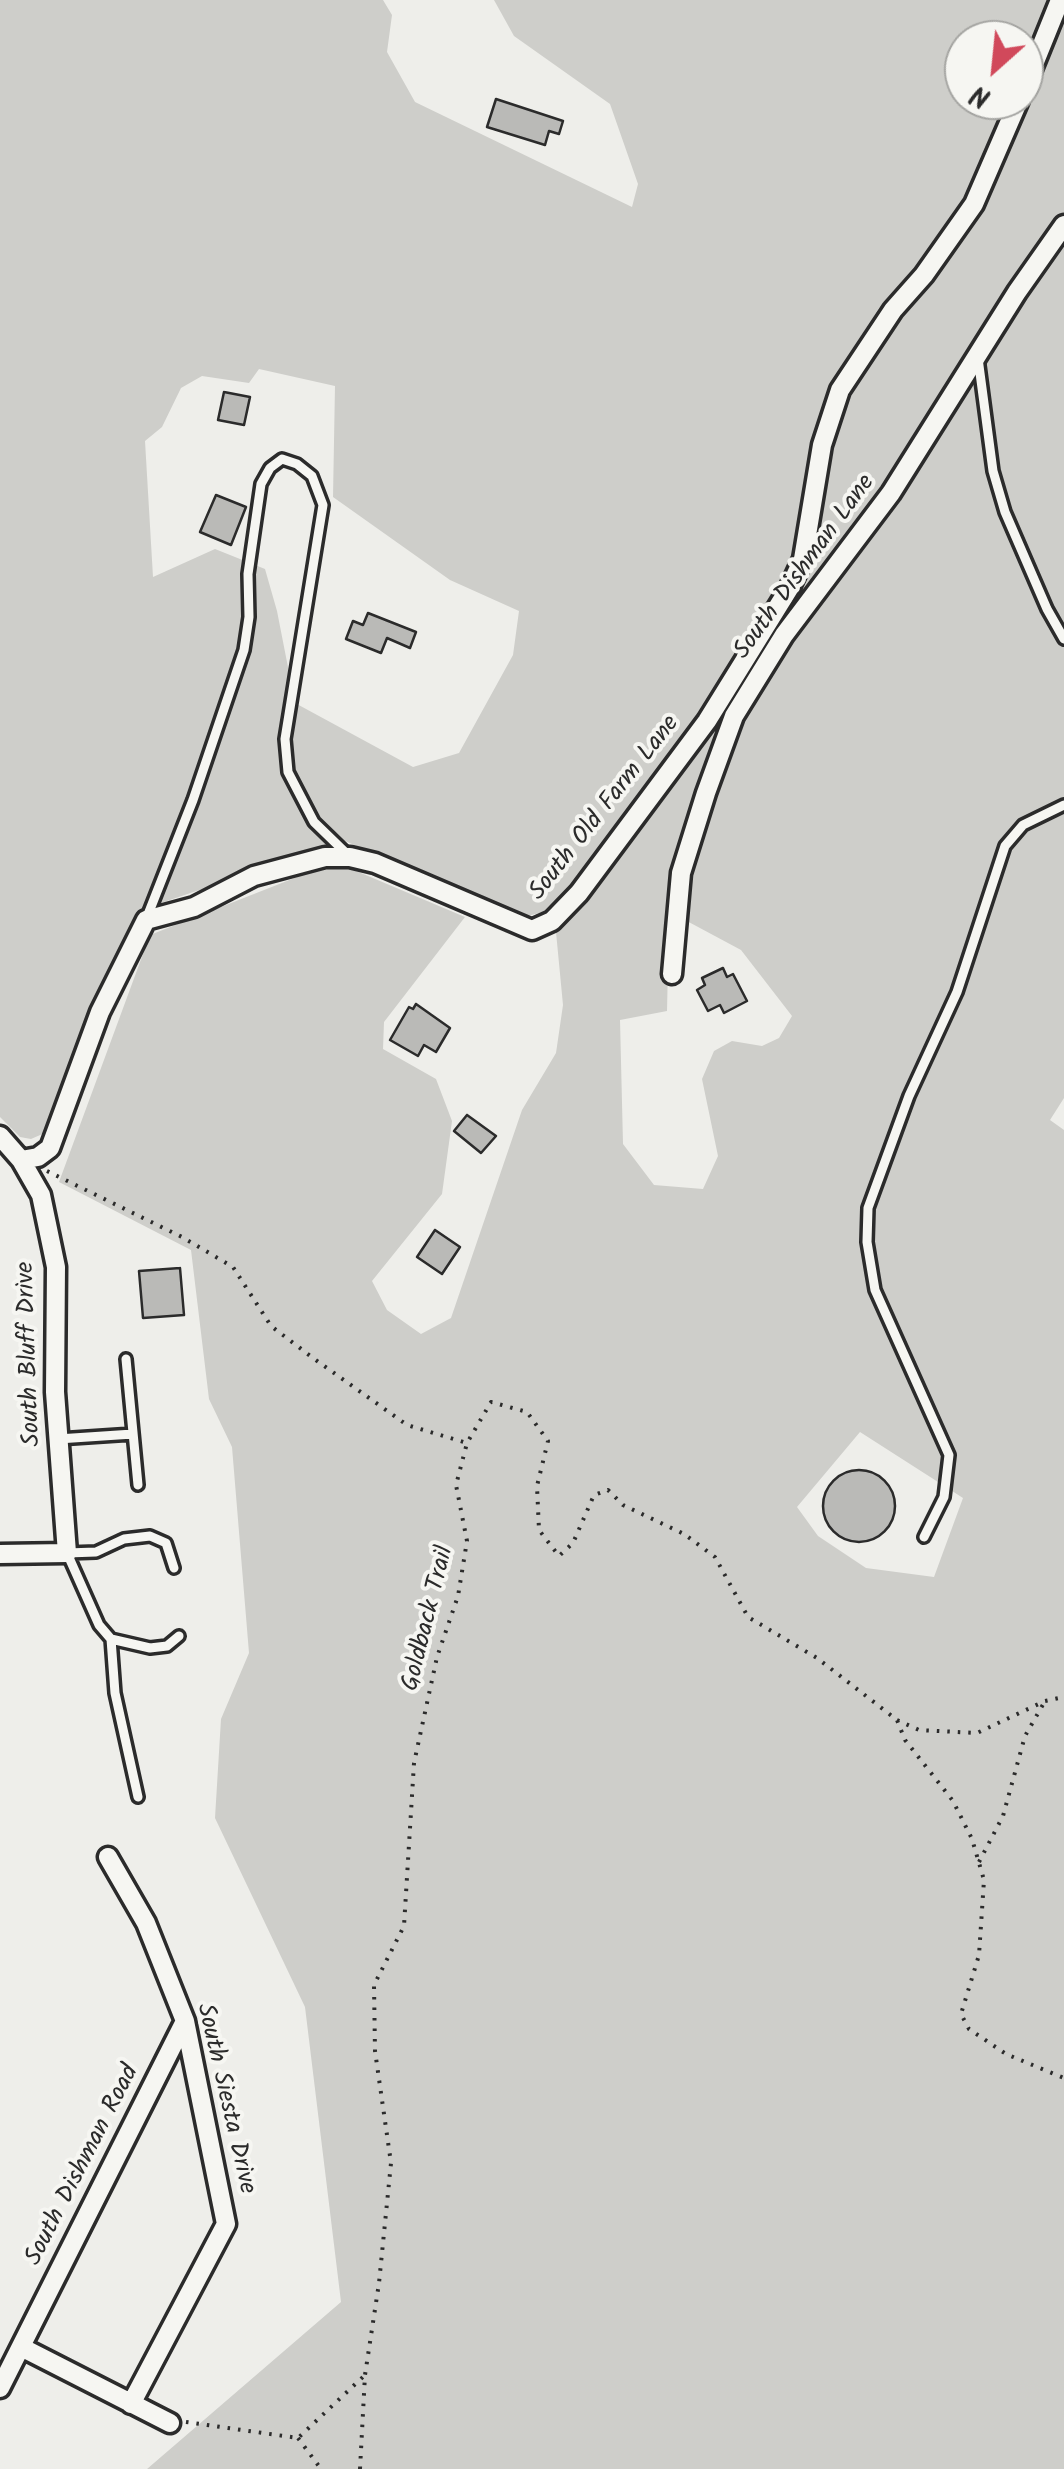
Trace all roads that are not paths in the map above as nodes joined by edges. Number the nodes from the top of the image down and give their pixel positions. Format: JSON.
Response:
{"nodes":[{"id":1,"x":1060,"y":0,"type":"edge"},
{"id":2,"x":1044,"y":40,"type":"edge"},
{"id":3,"x":1010,"y":120,"type":"edge"},
{"id":4,"x":1064,"y":225,"type":"edge"},
{"id":5,"x":978,"y":355,"type":"junction"},
{"id":6,"x":1064,"y":639,"type":"edge"},
{"id":7,"x":1064,"y":805,"type":"edge"},
{"id":8,"x":350,"y":857,"type":"junction"},
{"id":9,"x":146,"y":920,"type":"junction"},
{"id":10,"x":672,"y":974,"type":"dead end"},
{"id":11,"x":0,"y":1136,"type":"edge"},
{"id":12,"x":21,"y":1160,"type":"junction"},
{"id":13,"x":126,"y":1359,"type":"dead end"},
{"id":14,"x":134,"y":1434,"type":"junction"},
{"id":15,"x":58,"y":1439,"type":"junction"},
{"id":16,"x":138,"y":1485,"type":"dead end"},
{"id":17,"x":924,"y":1537,"type":"dead end"},
{"id":18,"x":68,"y":1553,"type":"junction"},
{"id":19,"x":0,"y":1554,"type":"edge"},
{"id":20,"x":174,"y":1568,"type":"dead end"},
{"id":21,"x":179,"y":1636,"type":"dead end"},
{"id":22,"x":111,"y":1639,"type":"junction"},
{"id":23,"x":138,"y":1796,"type":"dead end"},
{"id":24,"x":108,"y":1857,"type":"dead end"},
{"id":25,"x":185,"y":2021,"type":"junction"},
{"id":26,"x":21,"y":2347,"type":"junction"},
{"id":27,"x":0,"y":2388,"type":"edge"},
{"id":28,"x":131,"y":2404,"type":"junction"},
{"id":29,"x":170,"y":2423,"type":"road end"}],
"edges":[{"from":1,"to":2,"type":"street"},
{"from":3,"to":8,"type":"street","name":"South Old Farm Lane"},
{"from":4,"to":5,"type":"street","name":"South Dishman Lane"},
{"from":5,"to":6,"type":"lane"},
{"from":5,"to":10,"type":"street","name":"South Dishman Lane"},
{"from":7,"to":17,"type":"lane"},
{"from":8,"to":9,"type":"street","name":"South Old Farm Lane"},
{"from":8,"to":9,"type":"lane"},
{"from":9,"to":12,"type":"street"},
{"from":11,"to":12,"type":"street","name":"South Bluff Drive"},
{"from":12,"to":15,"type":"street","name":"South Bluff Drive"},
{"from":13,"to":14,"type":"lane"},
{"from":14,"to":15,"type":"lane"},
{"from":14,"to":16,"type":"lane"},
{"from":15,"to":18,"type":"street","name":"South Bluff Drive"},
{"from":18,"to":19,"type":"street"},
{"from":18,"to":20,"type":"lane"},
{"from":18,"to":22,"type":"lane"},
{"from":21,"to":22,"type":"lane"},
{"from":22,"to":23,"type":"lane"},
{"from":24,"to":25,"type":"street","name":"South Siesta Drive"},
{"from":25,"to":26,"type":"street","name":"South Dishman Road"},
{"from":25,"to":28,"type":"street","name":"South Siesta Drive"},
{"from":26,"to":27,"type":"street","name":"South Dishman Road"},
{"from":26,"to":28,"type":"street"},
{"from":28,"to":29,"type":"street"}]}
